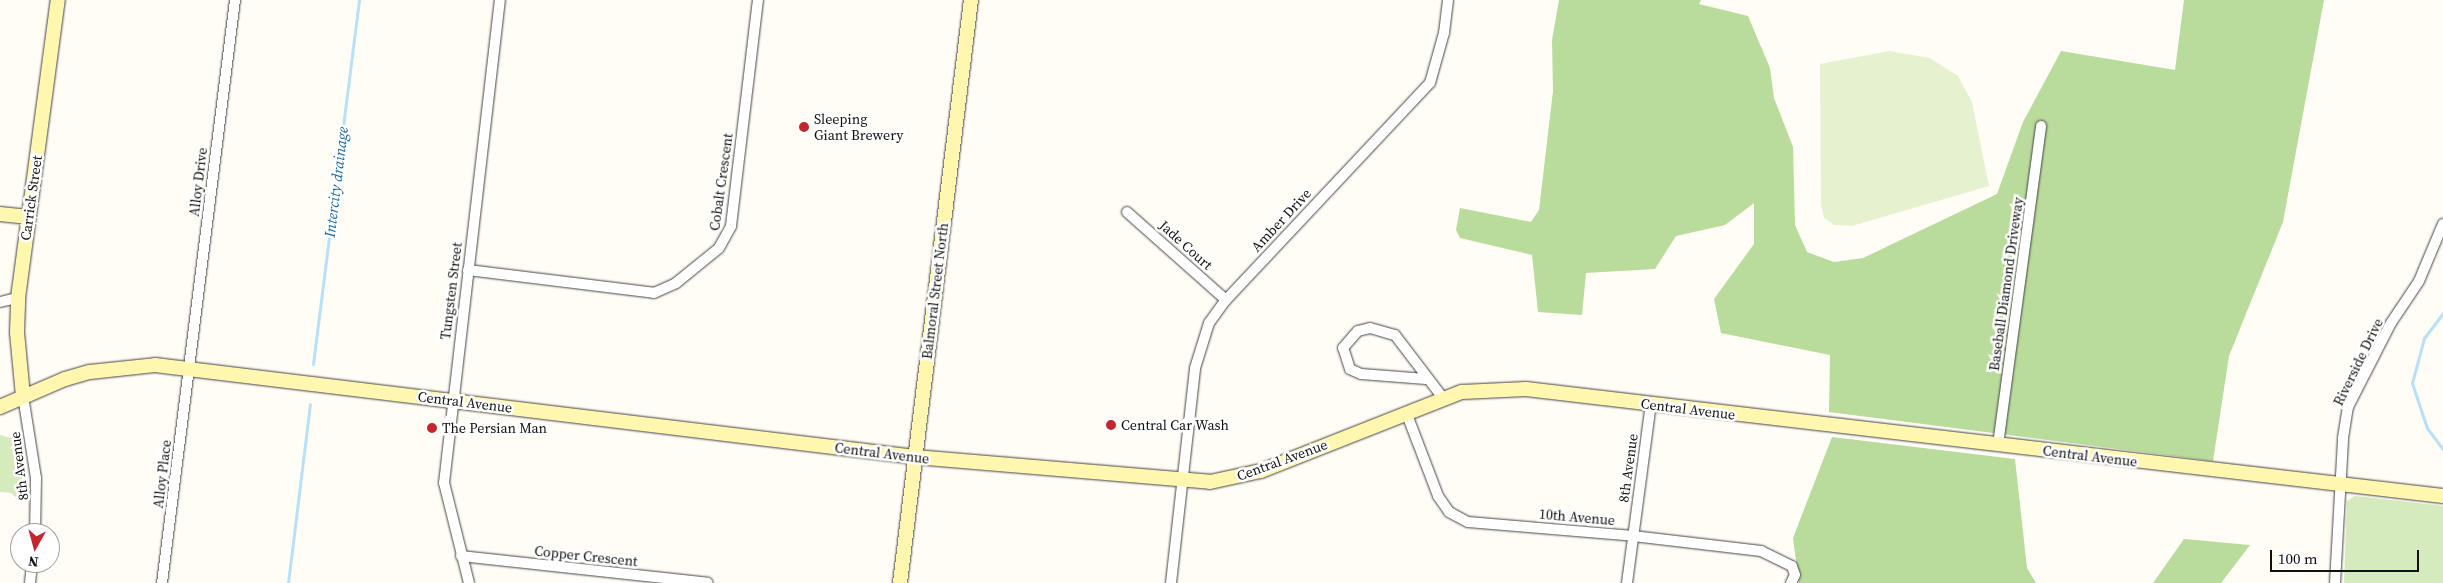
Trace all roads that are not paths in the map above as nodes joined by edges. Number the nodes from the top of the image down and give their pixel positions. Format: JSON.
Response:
{"nodes":[{"id":1,"x":58,"y":0,"type":"edge"},
{"id":2,"x":235,"y":0,"type":"edge"},
{"id":3,"x":500,"y":0,"type":"edge"},
{"id":4,"x":758,"y":0,"type":"edge"},
{"id":5,"x":971,"y":0,"type":"edge"},
{"id":6,"x":1448,"y":0,"type":"edge"},
{"id":7,"x":2041,"y":126,"type":"dead end"},
{"id":8,"x":1128,"y":212,"type":"dead end"},
{"id":9,"x":0,"y":214,"type":"edge"},
{"id":10,"x":29,"y":217,"type":"junction"},
{"id":11,"x":2443,"y":224,"type":"edge"},
{"id":12,"x":468,"y":270,"type":"junction"},
{"id":13,"x":18,"y":298,"type":"junction"},
{"id":14,"x":1226,"y":300,"type":"junction"},
{"id":15,"x":0,"y":302,"type":"edge"},
{"id":16,"x":189,"y":368,"type":"junction"},
{"id":17,"x":1426,"y":379,"type":"junction"},
{"id":18,"x":23,"y":396,"type":"junction"},
{"id":19,"x":1443,"y":398,"type":"junction"},
{"id":20,"x":452,"y":401,"type":"junction"},
{"id":21,"x":1651,"y":404,"type":"junction"},
{"id":22,"x":0,"y":407,"type":"edge"},
{"id":23,"x":1406,"y":412,"type":"junction"},
{"id":24,"x":1998,"y":445,"type":"junction"},
{"id":25,"x":915,"y":457,"type":"junction"},
{"id":26,"x":1184,"y":482,"type":"junction"},
{"id":27,"x":2341,"y":485,"type":"junction"},
{"id":28,"x":2443,"y":496,"type":"edge"},
{"id":29,"x":35,"y":523,"type":"edge"},
{"id":30,"x":1633,"y":536,"type":"junction"},
{"id":31,"x":461,"y":556,"type":"junction"},
{"id":32,"x":162,"y":583,"type":"edge"},
{"id":33,"x":469,"y":583,"type":"edge"},
{"id":34,"x":708,"y":583,"type":"edge"},
{"id":35,"x":900,"y":583,"type":"edge"},
{"id":36,"x":1171,"y":583,"type":"edge"},
{"id":37,"x":1627,"y":583,"type":"edge"},
{"id":38,"x":1791,"y":583,"type":"edge"},
{"id":39,"x":2336,"y":583,"type":"edge"}],
"edges":[{"from":1,"to":10,"type":"street","name":"Carrick Street"},
{"from":2,"to":16,"type":"street","name":"Alloy Drive"},
{"from":3,"to":12,"type":"street","name":"Tungsten Street"},
{"from":4,"to":12,"type":"street","name":"Cobalt Crescent"},
{"from":5,"to":25,"type":"street","name":"Balmoral Street North"},
{"from":6,"to":14,"type":"street","name":"Amber Drive"},
{"from":7,"to":24,"type":"street","name":"Baseball Diamond Driveway"},
{"from":8,"to":14,"type":"street","name":"Jade Court"},
{"from":9,"to":10,"type":"street"},
{"from":10,"to":13,"type":"street","name":"Carrick Street"},
{"from":11,"to":27,"type":"street","name":"Riverside Drive"},
{"from":12,"to":20,"type":"street","name":"Tungsten Street"},
{"from":13,"to":15,"type":"street"},
{"from":13,"to":18,"type":"street","name":"Carrick Street"},
{"from":14,"to":26,"type":"street","name":"Amber Drive"},
{"from":16,"to":18,"type":"street","name":"Central Avenue"},
{"from":16,"to":20,"type":"street","name":"Central Avenue"},
{"from":16,"to":32,"type":"street","name":"Alloy Place"},
{"from":17,"to":17,"type":"street"},
{"from":17,"to":19,"type":"street"},
{"from":18,"to":22,"type":"street","name":"Central Avenue"},
{"from":18,"to":29,"type":"street","name":"8th Avenue"},
{"from":19,"to":21,"type":"street","name":"Central Avenue"},
{"from":19,"to":23,"type":"street","name":"Central Avenue"},
{"from":20,"to":25,"type":"street","name":"Central Avenue"},
{"from":20,"to":31,"type":"street","name":"Tungsten Street"},
{"from":21,"to":24,"type":"street","name":"Central Avenue"},
{"from":21,"to":30,"type":"street","name":"8th Avenue"},
{"from":23,"to":26,"type":"street","name":"Central Avenue"},
{"from":23,"to":30,"type":"street","name":"10th Avenue"},
{"from":24,"to":27,"type":"street","name":"Central Avenue"},
{"from":25,"to":26,"type":"street","name":"Central Avenue"},
{"from":25,"to":35,"type":"street","name":"Balmoral Street North"},
{"from":26,"to":36,"type":"street","name":"Amber Drive"},
{"from":27,"to":28,"type":"street","name":"Central Avenue"},
{"from":27,"to":39,"type":"street","name":"Riverside Drive"},
{"from":30,"to":37,"type":"street"},
{"from":30,"to":38,"type":"street","name":"10th Avenue"},
{"from":31,"to":33,"type":"street","name":"Tungsten Street"},
{"from":31,"to":34,"type":"street","name":"Copper Crescent"}]}
